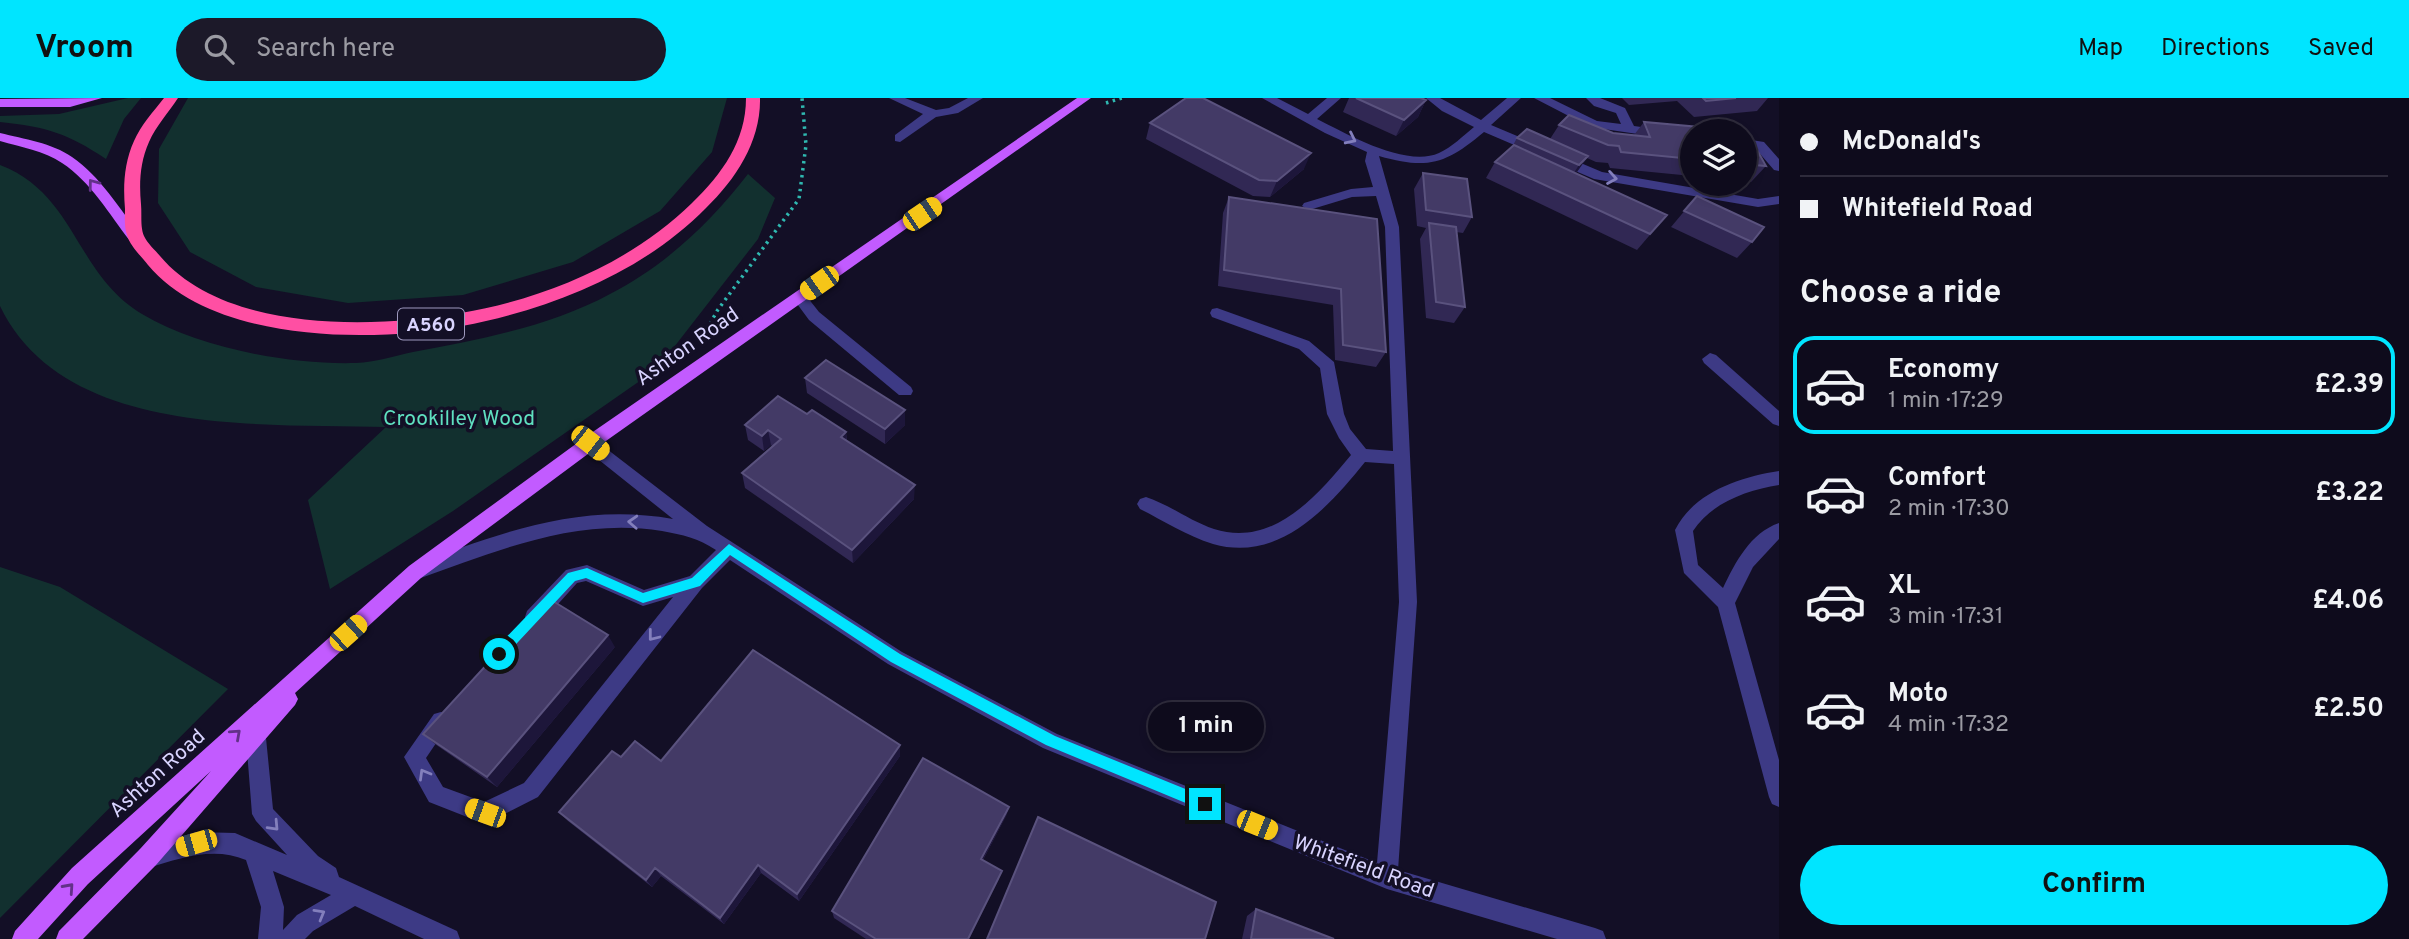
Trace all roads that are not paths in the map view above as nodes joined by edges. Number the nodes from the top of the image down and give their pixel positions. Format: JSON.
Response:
{"nodes":[{"id":1,"x":96,"y":98,"type":"edge"},
{"id":2,"x":171,"y":98,"type":"edge"},
{"id":3,"x":753,"y":98,"type":"edge"},
{"id":4,"x":895,"y":98,"type":"edge"},
{"id":5,"x":977,"y":98,"type":"edge"},
{"id":6,"x":1268,"y":98,"type":"edge"},
{"id":7,"x":1335,"y":98,"type":"edge"},
{"id":8,"x":1432,"y":98,"type":"edge"},
{"id":9,"x":1515,"y":98,"type":"edge"},
{"id":10,"x":1540,"y":98,"type":"edge"},
{"id":11,"x":1592,"y":98,"type":"edge"},
{"id":12,"x":1085,"y":99,"type":"edge"},
{"id":13,"x":0,"y":103,"type":"edge"},
{"id":14,"x":932,"y":114,"type":"junction"},
{"id":15,"x":1310,"y":119,"type":"junction"},
{"id":16,"x":1481,"y":125,"type":"junction"},
{"id":17,"x":1630,"y":130,"type":"junction"},
{"id":18,"x":1680,"y":136,"type":"edge"},
{"id":19,"x":0,"y":137,"type":"edge"},
{"id":20,"x":900,"y":138,"type":"dead end"},
{"id":21,"x":1757,"y":145,"type":"edge"},
{"id":22,"x":1374,"y":150,"type":"junction"},
{"id":23,"x":1779,"y":167,"type":"edge"},
{"id":24,"x":1380,"y":191,"type":"junction"},
{"id":25,"x":1779,"y":200,"type":"edge"},
{"id":26,"x":1309,"y":206,"type":"edge"},
{"id":27,"x":135,"y":238,"type":"junction"},
{"id":28,"x":799,"y":297,"type":"junction"},
{"id":29,"x":1217,"y":313,"type":"dead end"},
{"id":30,"x":1710,"y":359,"type":"dead end"},
{"id":31,"x":905,"y":391,"type":"dead end"},
{"id":32,"x":1779,"y":420,"type":"edge"},
{"id":33,"x":590,"y":443,"type":"junction"},
{"id":34,"x":1361,"y":455,"type":"junction"},
{"id":35,"x":1401,"y":458,"type":"junction"},
{"id":36,"x":1779,"y":478,"type":"edge"},
{"id":37,"x":1146,"y":504,"type":"dead end"},
{"id":38,"x":1779,"y":530,"type":"edge"},
{"id":39,"x":701,"y":531,"type":"junction"},
{"id":40,"x":729,"y":549,"type":"junction"},
{"id":41,"x":415,"y":572,"type":"junction"},
{"id":42,"x":696,"y":582,"type":"junction"},
{"id":43,"x":1726,"y":603,"type":"junction"},
{"id":44,"x":517,"y":635,"type":"edge"},
{"id":45,"x":331,"y":648,"type":"junction"},
{"id":46,"x":454,"y":703,"type":"edge"},
{"id":47,"x":256,"y":738,"type":"junction"},
{"id":48,"x":1779,"y":797,"type":"edge"},
{"id":49,"x":255,"y":854,"type":"junction"},
{"id":50,"x":148,"y":857,"type":"junction"},
{"id":51,"x":1387,"y":878,"type":"junction"},
{"id":52,"x":354,"y":894,"type":"junction"},
{"id":53,"x":23,"y":939,"type":"edge"},
{"id":54,"x":67,"y":939,"type":"edge"},
{"id":55,"x":269,"y":939,"type":"edge"},
{"id":56,"x":290,"y":939,"type":"edge"},
{"id":57,"x":449,"y":939,"type":"edge"},
{"id":58,"x":1595,"y":939,"type":"edge"}],
"edges":[{"from":1,"to":13,"type":"main road"},
{"from":2,"to":27,"type":"highway"},
{"from":3,"to":27,"type":"highway","number":"A560"},
{"from":4,"to":14,"type":"lane"},
{"from":5,"to":14,"type":"lane"},
{"from":6,"to":15,"type":"lane"},
{"from":7,"to":15,"type":"lane"},
{"from":8,"to":16,"type":"lane"},
{"from":9,"to":16,"type":"lane"},
{"from":10,"to":17,"type":"lane"},
{"from":11,"to":17,"type":"lane"},
{"from":12,"to":28,"type":"main road","name":"Ashton Road"},
{"from":14,"to":20,"type":"lane"},
{"from":15,"to":22,"type":"lane","one_way":true},
{"from":16,"to":22,"type":"lane"},
{"from":16,"to":25,"type":"lane","one_way":true},
{"from":17,"to":18,"type":"lane"},
{"from":27,"to":19,"type":"main road","number":"A560","one_way":true},
{"from":21,"to":23,"type":"lane"},
{"from":22,"to":24,"type":"lane"},
{"from":24,"to":26,"type":"lane"},
{"from":24,"to":35,"type":"lane"},
{"from":28,"to":31,"type":"lane"},
{"from":28,"to":33,"type":"main road","name":"Ashton Road"},
{"from":29,"to":34,"type":"lane"},
{"from":30,"to":32,"type":"lane"},
{"from":33,"to":39,"type":"lane","name":"Whitefield Road"},
{"from":33,"to":41,"type":"main road","name":"Ashton Road"},
{"from":34,"to":35,"type":"lane"},
{"from":34,"to":37,"type":"lane"},
{"from":35,"to":51,"type":"lane"},
{"from":36,"to":43,"type":"lane"},
{"from":38,"to":43,"type":"lane"},
{"from":39,"to":40,"type":"lane","name":"Whitefield Road"},
{"from":39,"to":41,"type":"lane","name":"Whitefield Road","one_way":true},
{"from":40,"to":42,"type":"lane"},
{"from":40,"to":51,"type":"lane","name":"Whitefield Road"},
{"from":41,"to":45,"type":"main road","name":"Ashton Road"},
{"from":42,"to":44,"type":"lane"},
{"from":42,"to":46,"type":"lane","one_way":true},
{"from":43,"to":48,"type":"lane"},
{"from":45,"to":47,"type":"main road","name":"Ashton Road"},
{"from":53,"to":45,"type":"main road","name":"Ashton Road","one_way":true},
{"from":47,"to":50,"type":"main road","name":"Ashton Road"},
{"from":47,"to":52,"type":"lane","one_way":true},
{"from":49,"to":50,"type":"lane"},
{"from":49,"to":52,"type":"lane"},
{"from":49,"to":55,"type":"lane"},
{"from":50,"to":54,"type":"main road","name":"Ashton Road"},
{"from":51,"to":58,"type":"lane","name":"Whitefield Road"},
{"from":56,"to":52,"type":"lane","one_way":true},
{"from":52,"to":57,"type":"lane"}]}
